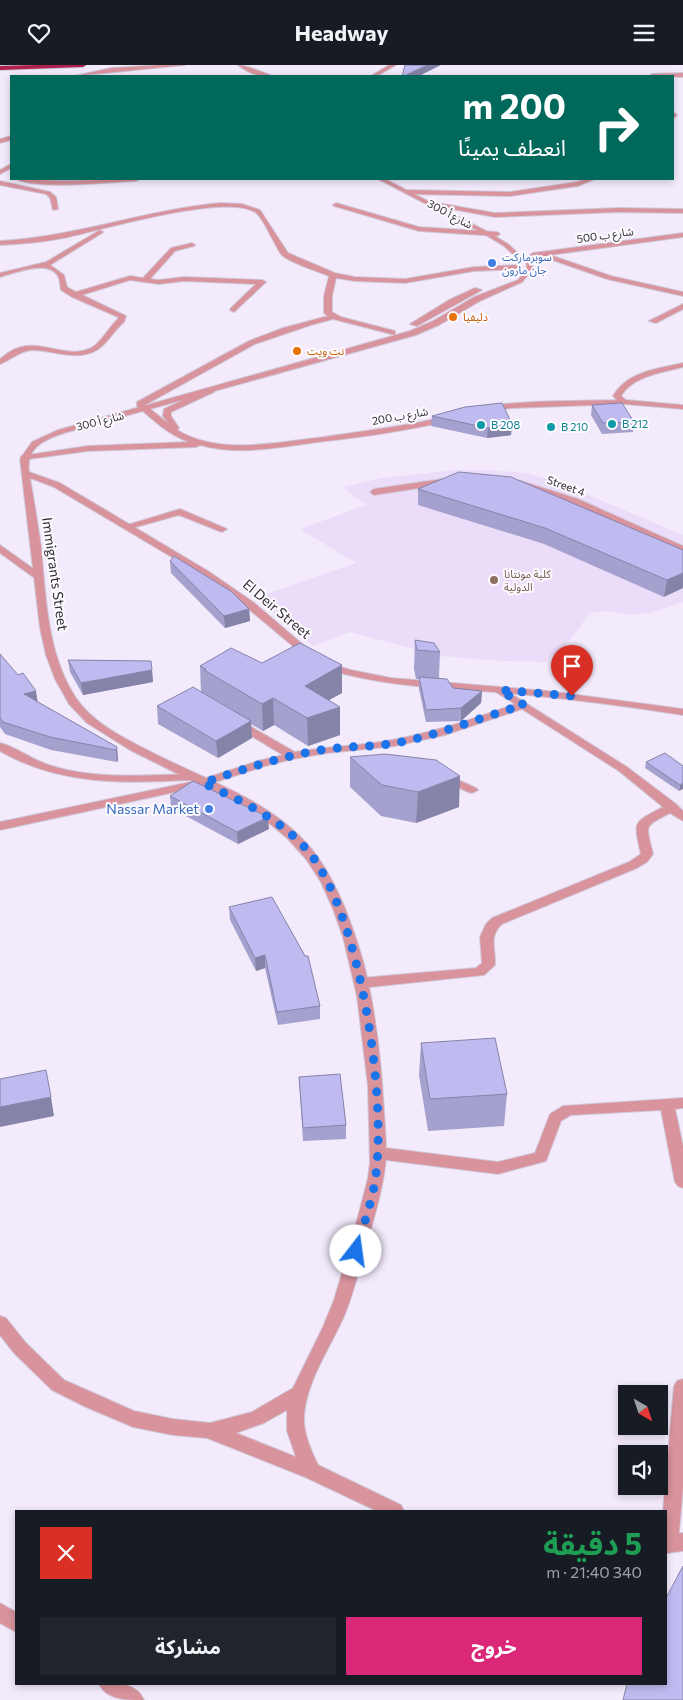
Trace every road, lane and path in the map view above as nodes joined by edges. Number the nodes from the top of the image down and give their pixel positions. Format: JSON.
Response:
{"nodes":[{"id":1,"x":83,"y":65,"type":"edge"},
{"id":2,"x":182,"y":65,"type":"edge"},
{"id":3,"x":241,"y":65,"type":"edge"},
{"id":4,"x":393,"y":65,"type":"edge"},
{"id":5,"x":0,"y":69,"type":"edge"},
{"id":6,"x":84,"y":75,"type":"edge"},
{"id":7,"x":266,"y":75,"type":"edge"},
{"id":8,"x":376,"y":75,"type":"edge"},
{"id":9,"x":25,"y":180,"type":"edge"},
{"id":10,"x":118,"y":180,"type":"edge"},
{"id":11,"x":383,"y":180,"type":"edge"},
{"id":12,"x":393,"y":180,"type":"edge"},
{"id":13,"x":590,"y":180,"type":"edge"},
{"id":14,"x":0,"y":183,"type":"edge"},
{"id":15,"x":407,"y":191,"type":"junction"},
{"id":16,"x":416,"y":192,"type":"junction"},
{"id":17,"x":432,"y":204,"type":"junction"},
{"id":18,"x":336,"y":205,"type":"dead end"},
{"id":19,"x":448,"y":207,"type":"junction"},
{"id":20,"x":55,"y":209,"type":"dead end"},
{"id":21,"x":683,"y":211,"type":"edge"},
{"id":22,"x":132,"y":219,"type":"junction"},
{"id":23,"x":486,"y":233,"type":"junction"},
{"id":24,"x":497,"y":234,"type":"junction"},
{"id":25,"x":682,"y":235,"type":"edge"},
{"id":26,"x":0,"y":243,"type":"edge"},
{"id":27,"x":192,"y":245,"type":"dead end"},
{"id":28,"x":542,"y":254,"type":"junction"},
{"id":29,"x":523,"y":258,"type":"junction"},
{"id":30,"x":43,"y":265,"type":"junction"},
{"id":31,"x":0,"y":275,"type":"edge"},
{"id":32,"x":333,"y":275,"type":"junction"},
{"id":33,"x":145,"y":280,"type":"junction"},
{"id":34,"x":500,"y":281,"type":"junction"},
{"id":35,"x":511,"y":285,"type":"junction"},
{"id":36,"x":682,"y":292,"type":"edge"},
{"id":37,"x":75,"y":295,"type":"junction"},
{"id":38,"x":683,"y":306,"type":"edge"},
{"id":39,"x":444,"y":307,"type":"junction"},
{"id":40,"x":234,"y":310,"type":"dead end"},
{"id":41,"x":457,"y":310,"type":"junction"},
{"id":42,"x":332,"y":317,"type":"junction"},
{"id":43,"x":653,"y":321,"type":"dead end"},
{"id":44,"x":392,"y":333,"type":"junction"},
{"id":45,"x":402,"y":336,"type":"junction"},
{"id":46,"x":0,"y":363,"type":"edge"},
{"id":47,"x":683,"y":365,"type":"edge"},
{"id":48,"x":211,"y":391,"type":"junction"},
{"id":49,"x":624,"y":402,"type":"junction"},
{"id":50,"x":143,"y":407,"type":"junction"},
{"id":51,"x":683,"y":407,"type":"edge"},
{"id":52,"x":477,"y":410,"type":"edge"},
{"id":53,"x":459,"y":414,"type":"edge"},
{"id":54,"x":181,"y":436,"type":"junction"},
{"id":55,"x":202,"y":443,"type":"junction"},
{"id":56,"x":24,"y":458,"type":"junction"},
{"id":57,"x":26,"y":474,"type":"junction"},
{"id":58,"x":458,"y":480,"type":"edge"},
{"id":59,"x":510,"y":482,"type":"edge"},
{"id":60,"x":374,"y":493,"type":"dead end"},
{"id":61,"x":129,"y":526,"type":"junction"},
{"id":62,"x":222,"y":529,"type":"dead end"},
{"id":63,"x":0,"y":548,"type":"edge"},
{"id":64,"x":683,"y":549,"type":"edge"},
{"id":65,"x":39,"y":577,"type":"junction"},
{"id":66,"x":500,"y":690,"type":"junction"},
{"id":67,"x":524,"y":705,"type":"junction"},
{"id":68,"x":683,"y":712,"type":"edge"},
{"id":69,"x":225,"y":716,"type":"edge"},
{"id":70,"x":0,"y":746,"type":"edge"},
{"id":71,"x":360,"y":746,"type":"junction"},
{"id":72,"x":387,"y":755,"type":"edge"},
{"id":73,"x":293,"y":757,"type":"junction"},
{"id":74,"x":431,"y":771,"type":"edge"},
{"id":75,"x":191,"y":777,"type":"junction"},
{"id":76,"x":203,"y":783,"type":"junction"},
{"id":77,"x":472,"y":790,"type":"dead end"},
{"id":78,"x":672,"y":807,"type":"junction"},
{"id":79,"x":683,"y":817,"type":"edge"},
{"id":80,"x":0,"y":826,"type":"edge"},
{"id":81,"x":361,"y":983,"type":"junction"},
{"id":82,"x":683,"y":1103,"type":"edge"},
{"id":83,"x":667,"y":1104,"type":"junction"},
{"id":84,"x":378,"y":1153,"type":"junction"},
{"id":85,"x":683,"y":1183,"type":"edge"},
{"id":86,"x":0,"y":1323,"type":"edge"},
{"id":87,"x":683,"y":1386,"type":"edge"},
{"id":88,"x":300,"y":1393,"type":"junction"},
{"id":89,"x":208,"y":1430,"type":"junction"},
{"id":90,"x":311,"y":1471,"type":"junction"},
{"id":91,"x":392,"y":1510,"type":"edge"},
{"id":92,"x":673,"y":1543,"type":"edge"},
{"id":93,"x":0,"y":1612,"type":"edge"},
{"id":94,"x":15,"y":1622,"type":"edge"},
{"id":95,"x":111,"y":1685,"type":"edge"},
{"id":96,"x":134,"y":1700,"type":"edge"}],
"edges":[{"from":1,"to":5,"type":"highway"},
{"from":2,"to":6,"type":"street"},
{"from":3,"to":7,"type":"street"},
{"from":4,"to":8,"type":"street"},
{"from":9,"to":10,"type":"street"},
{"from":11,"to":15,"type":"street","name":"شارع أ 300"},
{"from":12,"to":16,"type":"street","name":"شارع أ 300"},
{"from":13,"to":16,"type":"street"},
{"from":14,"to":20,"type":"street"},
{"from":15,"to":16,"type":"street"},
{"from":15,"to":17,"type":"street","name":"شارع أ 300"},
{"from":16,"to":19,"type":"street","name":"شارع أ 300"},
{"from":17,"to":19,"type":"street"},
{"from":17,"to":23,"type":"street","name":"شارع أ 300"},
{"from":18,"to":23,"type":"street"},
{"from":19,"to":21,"type":"street"},
{"from":19,"to":24,"type":"street","name":"شارع أ 300"},
{"from":22,"to":26,"type":"street"},
{"from":22,"to":30,"type":"street"},
{"from":22,"to":32,"type":"street","name":"شارع ب 500"},
{"from":23,"to":24,"type":"street"},
{"from":23,"to":29,"type":"street","name":"شارع أ 300"},
{"from":24,"to":29,"type":"street","name":"شارع أ 300"},
{"from":25,"to":28,"type":"street","name":"شارع ب 500"},
{"from":27,"to":33,"type":"street"},
{"from":28,"to":29,"type":"street","name":"شارع ب 500"},
{"from":28,"to":36,"type":"street"},
{"from":29,"to":32,"type":"street","name":"شارع ب 500"},
{"from":29,"to":34,"type":"street","name":"شارع أ 300"},
{"from":29,"to":35,"type":"street","name":"شارع أ 300"},
{"from":30,"to":31,"type":"street"},
{"from":30,"to":37,"type":"street"},
{"from":32,"to":42,"type":"street"},
{"from":33,"to":37,"type":"street"},
{"from":33,"to":40,"type":"street"},
{"from":34,"to":35,"type":"street"},
{"from":34,"to":39,"type":"street","name":"شارع أ 300"},
{"from":35,"to":41,"type":"street","name":"شارع أ 300"},
{"from":37,"to":46,"type":"street"},
{"from":38,"to":43,"type":"street"},
{"from":39,"to":41,"type":"street"},
{"from":39,"to":44,"type":"street","name":"شارع أ 300"},
{"from":41,"to":45,"type":"street","name":"شارع أ 300"},
{"from":42,"to":44,"type":"street"},
{"from":42,"to":50,"type":"street"},
{"from":44,"to":45,"type":"street"},
{"from":44,"to":50,"type":"street","name":"شارع أ 300"},
{"from":45,"to":48,"type":"street","name":"شارع أ 300"},
{"from":47,"to":49,"type":"street"},
{"from":48,"to":50,"type":"street","name":"شارع أ 300"},
{"from":48,"to":54,"type":"street"},
{"from":49,"to":51,"type":"street"},
{"from":49,"to":52,"type":"street"},
{"from":50,"to":54,"type":"street","name":"شارع ب 200"},
{"from":50,"to":56,"type":"street","name":"شارع أ 300"},
{"from":53,"to":55,"type":"street","name":"شارع ب 200"},
{"from":54,"to":55,"type":"street","name":"شارع ب 200"},
{"from":55,"to":56,"type":"street"},
{"from":56,"to":57,"type":"street","name":"Immigrants Street"},
{"from":57,"to":61,"type":"street","name":"El Deir Street"},
{"from":57,"to":65,"type":"street","name":"Immigrants Street"},
{"from":58,"to":60,"type":"street"},
{"from":59,"to":64,"type":"street","name":"Street 4"},
{"from":61,"to":62,"type":"street"},
{"from":61,"to":66,"type":"street","name":"El Deir Street"},
{"from":63,"to":65,"type":"street"},
{"from":65,"to":75,"type":"street","name":"Immigrants Street"},
{"from":66,"to":67,"type":"street"},
{"from":66,"to":68,"type":"street","name":"El Deir Street"},
{"from":67,"to":71,"type":"street"},
{"from":67,"to":78,"type":"street"},
{"from":69,"to":73,"type":"street"},
{"from":70,"to":75,"type":"street"},
{"from":71,"to":72,"type":"street"},
{"from":71,"to":73,"type":"street"},
{"from":73,"to":76,"type":"street"},
{"from":74,"to":77,"type":"street"},
{"from":75,"to":76,"type":"street","name":"Immigrants Street"},
{"from":76,"to":80,"type":"street"},
{"from":76,"to":81,"type":"street","name":"Immigrants Street"},
{"from":78,"to":79,"type":"street"},
{"from":78,"to":81,"type":"street"},
{"from":81,"to":84,"type":"street","name":"Immigrants Street"},
{"from":82,"to":83,"type":"street"},
{"from":83,"to":84,"type":"street"},
{"from":83,"to":85,"type":"street"},
{"from":84,"to":88,"type":"street","name":"Immigrants Street"},
{"from":86,"to":89,"type":"street"},
{"from":87,"to":92,"type":"street"},
{"from":88,"to":89,"type":"street"},
{"from":88,"to":90,"type":"street"},
{"from":89,"to":90,"type":"street"},
{"from":90,"to":91,"type":"street"},
{"from":93,"to":94,"type":"street"},
{"from":95,"to":96,"type":"street"}]}
